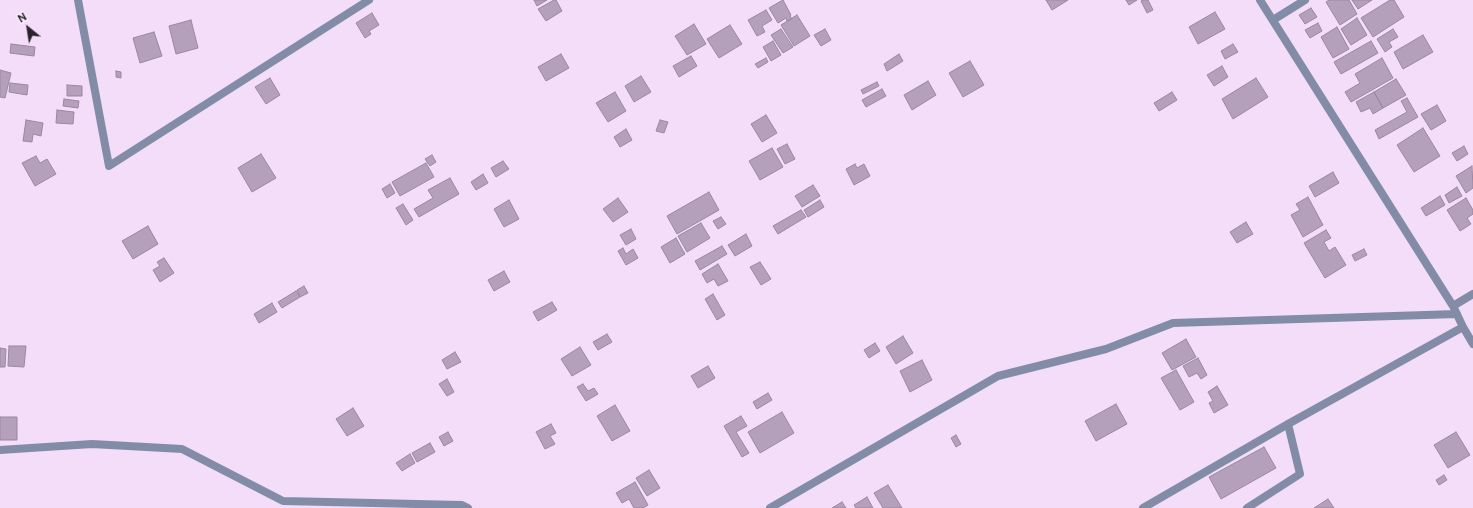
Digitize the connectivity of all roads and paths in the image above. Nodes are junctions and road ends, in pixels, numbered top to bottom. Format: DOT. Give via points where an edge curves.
graph roads {
  1 [pos="78,0"];
  2 [pos="369,0"];
  3 [pos="1260,0"];
  4 [pos="1305,0"];
  5 [pos="1273,20"];
  6 [pos="1473,294"];
  7 [pos="1453,306"];
  8 [pos="1457,314"];
  9 [pos="1463,327"];
  10 [pos="1473,344"];
  11 [pos="1288,424"];
  12 [pos="0,450"];
  13 [pos="282,505"];
  14 [pos="468,508"];
  15 [pos="770,508"];
  16 [pos="1143,508"];
  17 [pos="1247,508"];
  1 -- 2 [label="street" via="109,166"];
  3 -- 5 [label="street"];
  4 -- 5 [label="street"];
  5 -- 7 [label="street"];
  6 -- 7 [label="street"];
  7 -- 8 [label="street"];
  8 -- 9 [label="street"];
  8 -- 15 [label="street" via="1173,323 1106,349 998,376"];
  9 -- 10 [label="street"];
  9 -- 11 [label="street"];
  11 -- 16 [label="street"];
  11 -- 17 [label="street" via="1300,474"];
  12 -- 13 [label="street" via="92,444 182,450"];
  13 -- 14 [label="street" via="462,505"];
}
